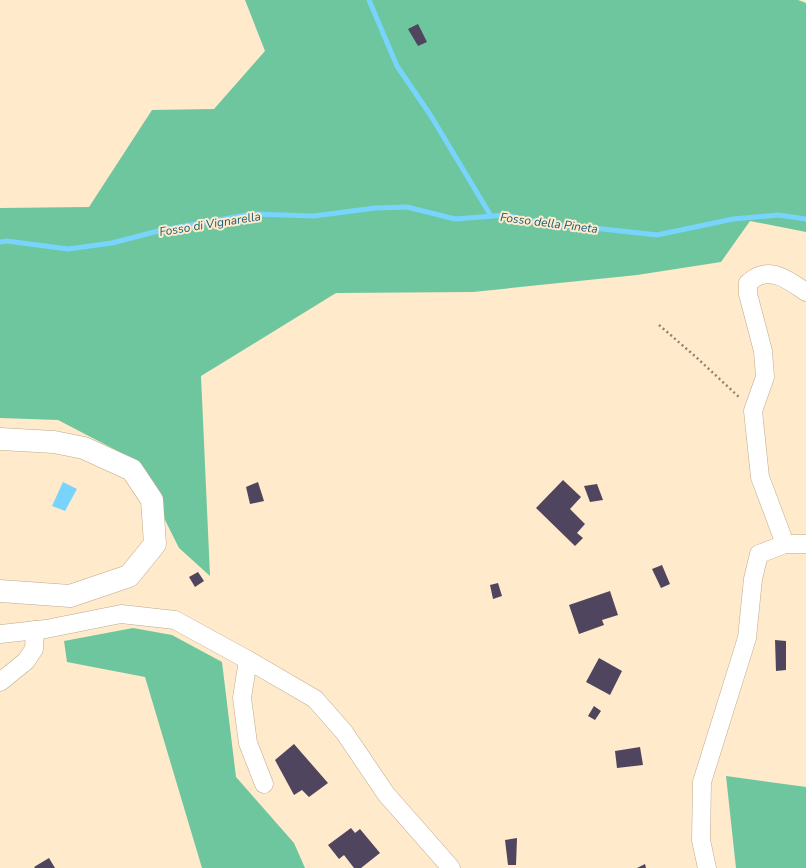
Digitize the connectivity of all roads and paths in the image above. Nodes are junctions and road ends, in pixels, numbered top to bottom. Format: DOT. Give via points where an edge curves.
graph roads {
  1 [pos="806,292"];
  2 [pos="660,325"];
  3 [pos="753,411"];
  4 [pos="0,439"];
  5 [pos="785,544"];
  6 [pos="806,544"];
  7 [pos="0,591"];
  8 [pos="35,630"];
  9 [pos="0,634"];
  10 [pos="248,660"];
  11 [pos="0,682"];
  12 [pos="264,784"];
  13 [pos="451,868"];
  14 [pos="707,868"];
  1 -- 3 [label="street" via="786,278 772,274 758,276 748,283 748,294 763,351 765,376"];
  2 -- 3 [label="path"];
  3 -- 5 [label="street" via="760,477"];
  4 -- 7 [label="main road" via="54,442 84,448 132,470 152,500 155,544 129,576 70,596"];
  5 -- 6 [label="street"];
  5 -- 14 [label="street" via="759,554 753,579 747,638 702,782 701,840"];
  8 -- 9 [label="street"];
  8 -- 10 [label="street" via="121,614 175,620"];
  8 -- 11 [label="street" via="34,649 26,661"];
  10 -- 12 [label="street" via="242,698 248,743"];
  10 -- 13 [label="street" via="315,699 344,732 386,794"];
}
